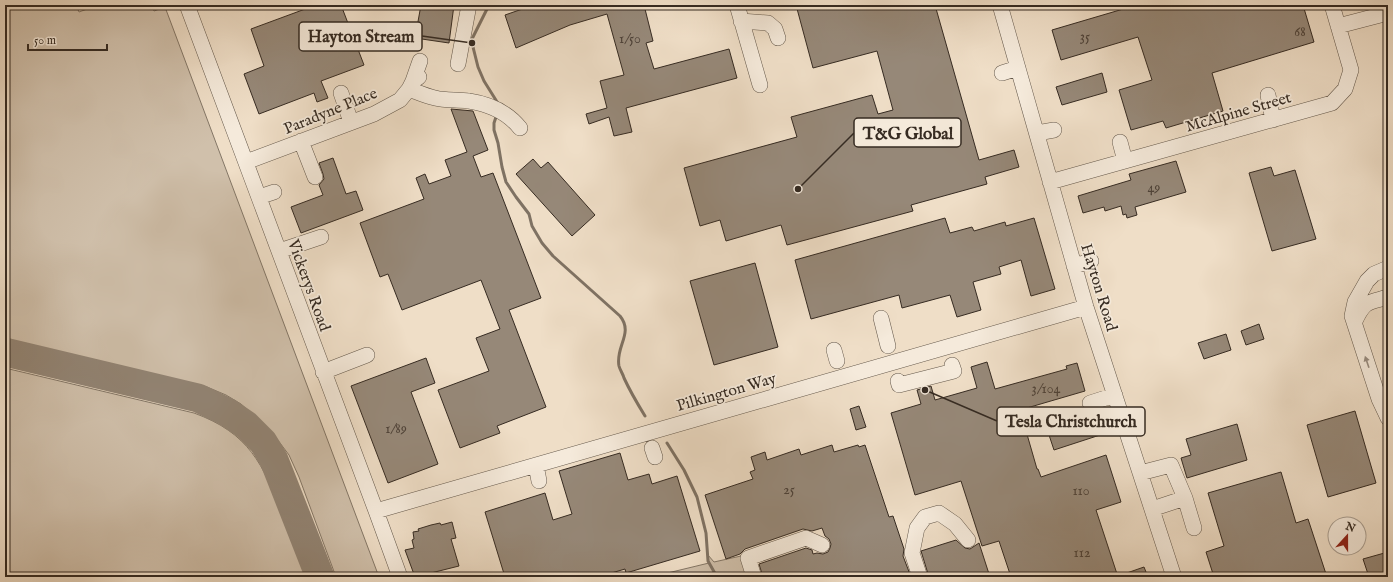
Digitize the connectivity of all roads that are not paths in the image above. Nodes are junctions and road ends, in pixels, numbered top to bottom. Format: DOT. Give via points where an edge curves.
graph roads {
  1 [pos="187,5"];
  2 [pos="469,5"];
  3 [pos="737,5"];
  4 [pos="1000,5"];
  5 [pos="1332,5"];
  6 [pos="1388,13"];
  7 [pos="741,21"];
  8 [pos="1338,26"];
  9 [pos="778,38"];
  10 [pos="420,61"];
  11 [pos="458,64"];
  12 [pos="1018,68"];
  13 [pos="1002,74"];
  14 [pos="413,82"];
  15 [pos="760,85"];
  16 [pos="341,93"];
  17 [pos="1268,95"];
  18 [pos="1273,120"];
  19 [pos="351,122"];
  20 [pos="520,128"];
  21 [pos="1054,130"];
  22 [pos="1037,133"];
  23 [pos="301,141"];
  24 [pos="1120,142"];
  25 [pos="1125,161"];
  26 [pos="246,162"];
  27 [pos="315,177"];
  28 [pos="1050,182"];
  29 [pos="274,192"];
  30 [pos="259,197"];
  31 [pos="321,237"];
  32 [pos="279,251"];
  33 [pos="1091,261"];
  34 [pos="1074,266"];
  35 [pos="1388,268"];
  36 [pos="1388,297"];
  37 [pos="1086,307"];
  38 [pos="881,318"];
  39 [pos="1354,324"];
  40 [pos="888,346"];
  41 [pos="367,355"];
  42 [pos="952,366"];
  43 [pos="323,372"];
  44 [pos="898,381"];
  45 [pos="1388,386"];
  46 [pos="1115,395"];
  47 [pos="1379,399"];
  48 [pos="1090,403"];
  49 [pos="1388,418"];
  50 [pos="536,465"];
  51 [pos="1140,473"];
  52 [pos="540,481"];
  53 [pos="1185,498"];
  54 [pos="1152,509"];
  55 [pos="376,511"];
  56 [pos="1194,528"];
  57 [pos="968,540"];
  58 [pos="822,544"];
  59 [pos="400,577"];
  60 [pos="754,577"];
  61 [pos="920,577"];
  62 [pos="1174,577"];
  1 -- 26 [label="street, Vickerys Road"];
  2 -- 11 [label="street"];
  3 -- 7 [label="street"];
  4 -- 12 [label="street, Hayton Road"];
  5 -- 8 [label="street, McAlpine Street"];
  6 -- 8 [label="street"];
  7 -- 9 [label="street" via="768,23 775,29"];
  7 -- 15 [label="street"];
  8 -- 18 [label="street, McAlpine Street" via="1351,70 1345,89 1332,103"];
  10 -- 14 [label="street"];
  12 -- 13 [label="street"];
  12 -- 22 [label="street, Hayton Road"];
  14 -- 19 [label="street, Paradyne Place" via="400,100 374,114"];
  14 -- 20 [label="street" via="436,98 470,101 498,110 514,120"];
  16 -- 19 [label="street"];
  17 -- 18 [label="street"];
  18 -- 25 [label="street, McAlpine Street"];
  19 -- 23 [label="street, Paradyne Place"];
  21 -- 22 [label="street"];
  22 -- 28 [label="street, Hayton Road"];
  23 -- 26 [label="street, Paradyne Place"];
  23 -- 27 [label="street"];
  24 -- 25 [label="street"];
  25 -- 28 [label="street, McAlpine Street"];
  26 -- 30 [label="street, Vickerys Road"];
  28 -- 34 [label="street, Hayton Road"];
  29 -- 30 [label="street"];
  30 -- 32 [label="street, Vickerys Road"];
  31 -- 32 [label="street"];
  32 -- 43 [label="street, Vickerys Road"];
  33 -- 34 [label="street"];
  34 -- 37 [label="street, Hayton Road"];
  35 -- 39 [label="street" via="1374,274 1367,281 1355,302 1352,316"];
  36 -- 39 [label="street" via="1366,303"];
  37 -- 46 [label="street, Hayton Road"];
  37 -- 50 [label="street, Pilkington Way"];
  38 -- 40 [label="street"];
  47 -- 39 [label="street, one-way"];
  41 -- 43 [label="street"];
  42 -- 44 [label="street" via="954,371 900,385"];
  43 -- 55 [label="street, Vickerys Road"];
  45 -- 47 [label="street"];
  46 -- 48 [label="street"];
  46 -- 51 [label="street, Hayton Road"];
  47 -- 49 [label="street"];
  50 -- 52 [label="street"];
  50 -- 55 [label="street, Pilkington Way"];
  51 -- 53 [label="street" via="1171,465"];
  51 -- 54 [label="street, Hayton Road"];
  53 -- 54 [label="street"];
  53 -- 56 [label="street"];
  54 -- 62 [label="street, Hayton Road"];
  55 -- 59 [label="street, Vickerys Road"];
  57 -- 61 [label="street" via="955,524 939,513 925,517 917,528 912,552"];
  58 -- 60 [label="street" via="806,538 748,558"];
}
